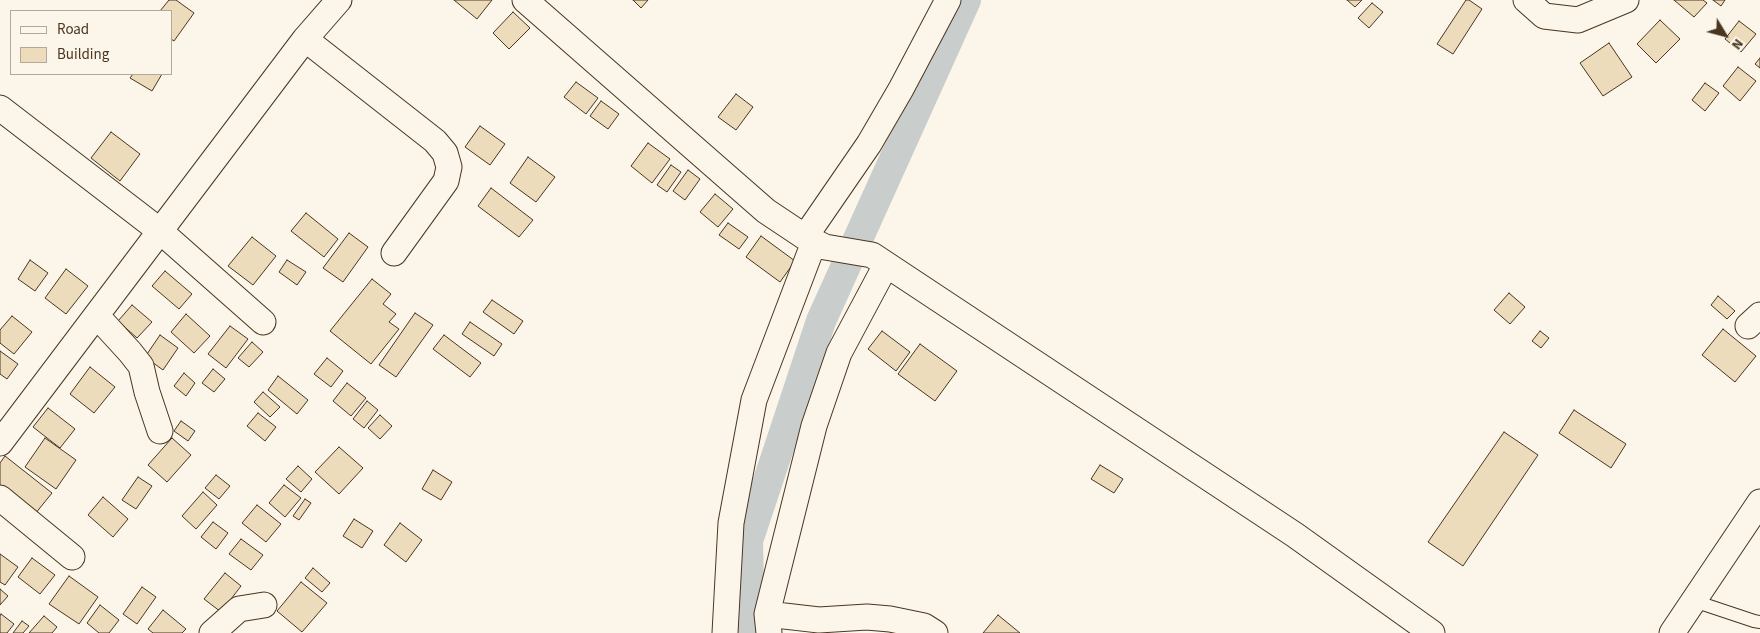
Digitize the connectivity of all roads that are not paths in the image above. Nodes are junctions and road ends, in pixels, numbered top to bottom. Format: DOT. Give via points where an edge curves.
graph roads {
  1 [pos="339,0"];
  2 [pos="525,0"];
  3 [pos="948,0"];
  4 [pos="1626,0"];
  5 [pos="1542,5"];
  6 [pos="305,39"];
  7 [pos="0,108"];
  8 [pos="160,231"];
  9 [pos="815,242"];
  10 [pos="394,253"];
  11 [pos="879,260"];
  12 [pos="96,316"];
  13 [pos="264,322"];
  14 [pos="160,431"];
  15 [pos="0,442"];
  16 [pos="0,498"];
  17 [pos="1760,502"];
  18 [pos="72,557"];
  19 [pos="1694,601"];
  20 [pos="264,605"];
  21 [pos="1760,622"];
  22 [pos="768,623"];
  23 [pos="212,633"];
  24 [pos="725,633"];
  25 [pos="935,633"];
  26 [pos="1432,633"];
  27 [pos="1672,633"];
  1 -- 6 [label="street"];
  2 -- 9 [label="street" via="766,211"];
  3 -- 9 [label="street"];
  4 -- 5 [label="street" via="1578,20"];
  6 -- 8 [label="street"];
  6 -- 10 [label="street" via="435,141 445,153 449,166 446,181"];
  7 -- 8 [label="street"];
  8 -- 12 [label="street"];
  8 -- 13 [label="street"];
  9 -- 11 [label="street"];
  9 -- 24 [label="street" via="754,400 731,523"];
  11 -- 22 [label="street" via="839,353 814,426"];
  11 -- 26 [label="street" via="1287,529"];
  12 -- 14 [label="street" via="141,366"];
  12 -- 15 [label="street"];
  16 -- 18 [label="street"];
  17 -- 19 [label="street"];
  19 -- 21 [label="lane"];
  19 -- 27 [label="street"];
  20 -- 23 [label="street" via="239,609"];
  22 -- 25 [label="street" via="866,617 924,626"];
}
